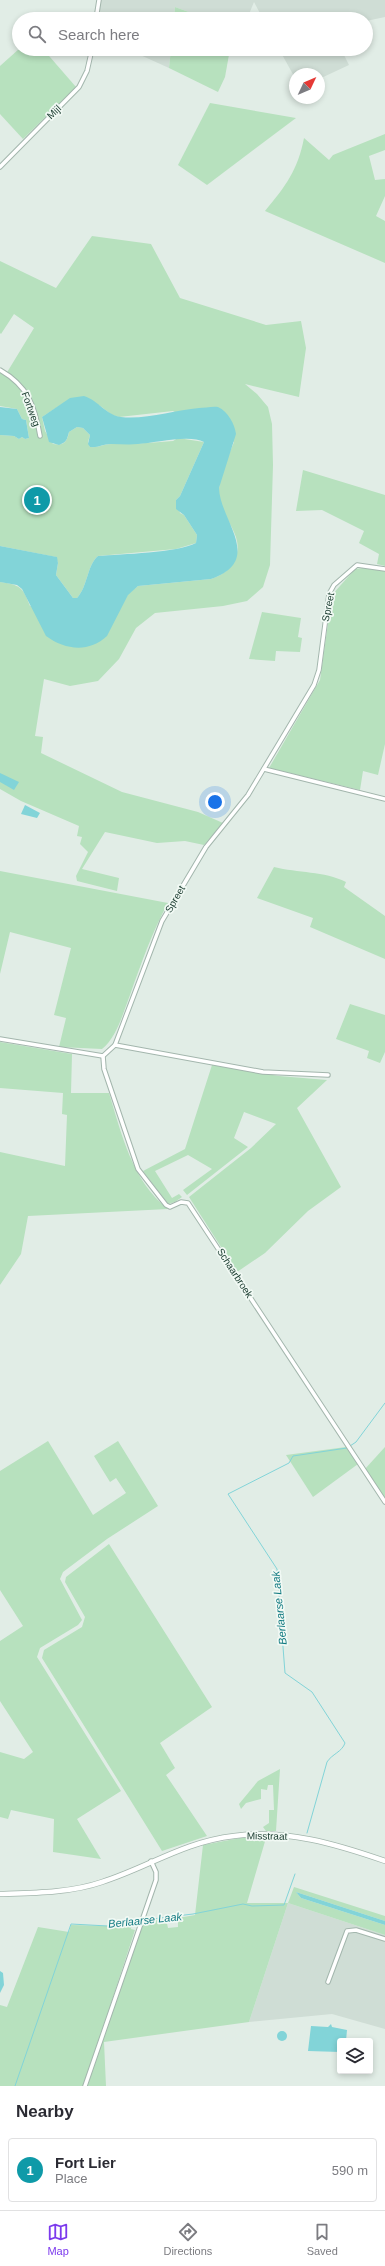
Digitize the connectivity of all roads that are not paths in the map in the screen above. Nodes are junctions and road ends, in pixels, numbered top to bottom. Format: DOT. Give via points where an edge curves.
graph roads {
  1 [pos="99,0"];
  2 [pos="97,12"];
  3 [pos="90,56"];
  4 [pos="0,167"];
  5 [pos="0,370"];
  6 [pos="40,436"];
  7 [pos="385,568"];
  8 [pos="264,769"];
  9 [pos="385,800"];
  10 [pos="0,1039"];
  11 [pos="115,1045"];
  12 [pos="103,1056"];
  13 [pos="328,1075"];
  14 [pos="385,1502"];
  15 [pos="150,1861"];
  16 [pos="385,1861"];
  17 [pos="0,1894"];
  18 [pos="385,1939"];
  19 [pos="328,1982"];
  20 [pos="85,2086"];
  1 -- 2 [label="street"];
  3 -- 4 [label="street, Mijl" via="79,87"];
  5 -- 6 [label="street, Fortweg" via="24,389 35,415"];
  7 -- 8 [label="street, Spreet" via="357,565 331,588 317,677"];
  8 -- 9 [label="street"];
  8 -- 11 [label="street, Spreet" via="244,802 206,847 162,921"];
  10 -- 12 [label="street"];
  11 -- 12 [label="street, Spreet"];
  11 -- 13 [label="street" via="263,1072"];
  12 -- 14 [label="street, Schaarbroek" via="104,1069 141,1174 166,1205 170,1207 181,1202 188,1203"];
  15 -- 16 [label="street, Misstraat" via="207,1841 255,1835 308,1838"];
  15 -- 17 [label="street, Misstraat" via="116,1877 87,1886"];
  15 -- 20 [label="street" via="156,1872 156,1880"];
  18 -- 19 [label="street" via="356,1930 347,1931"];
}
